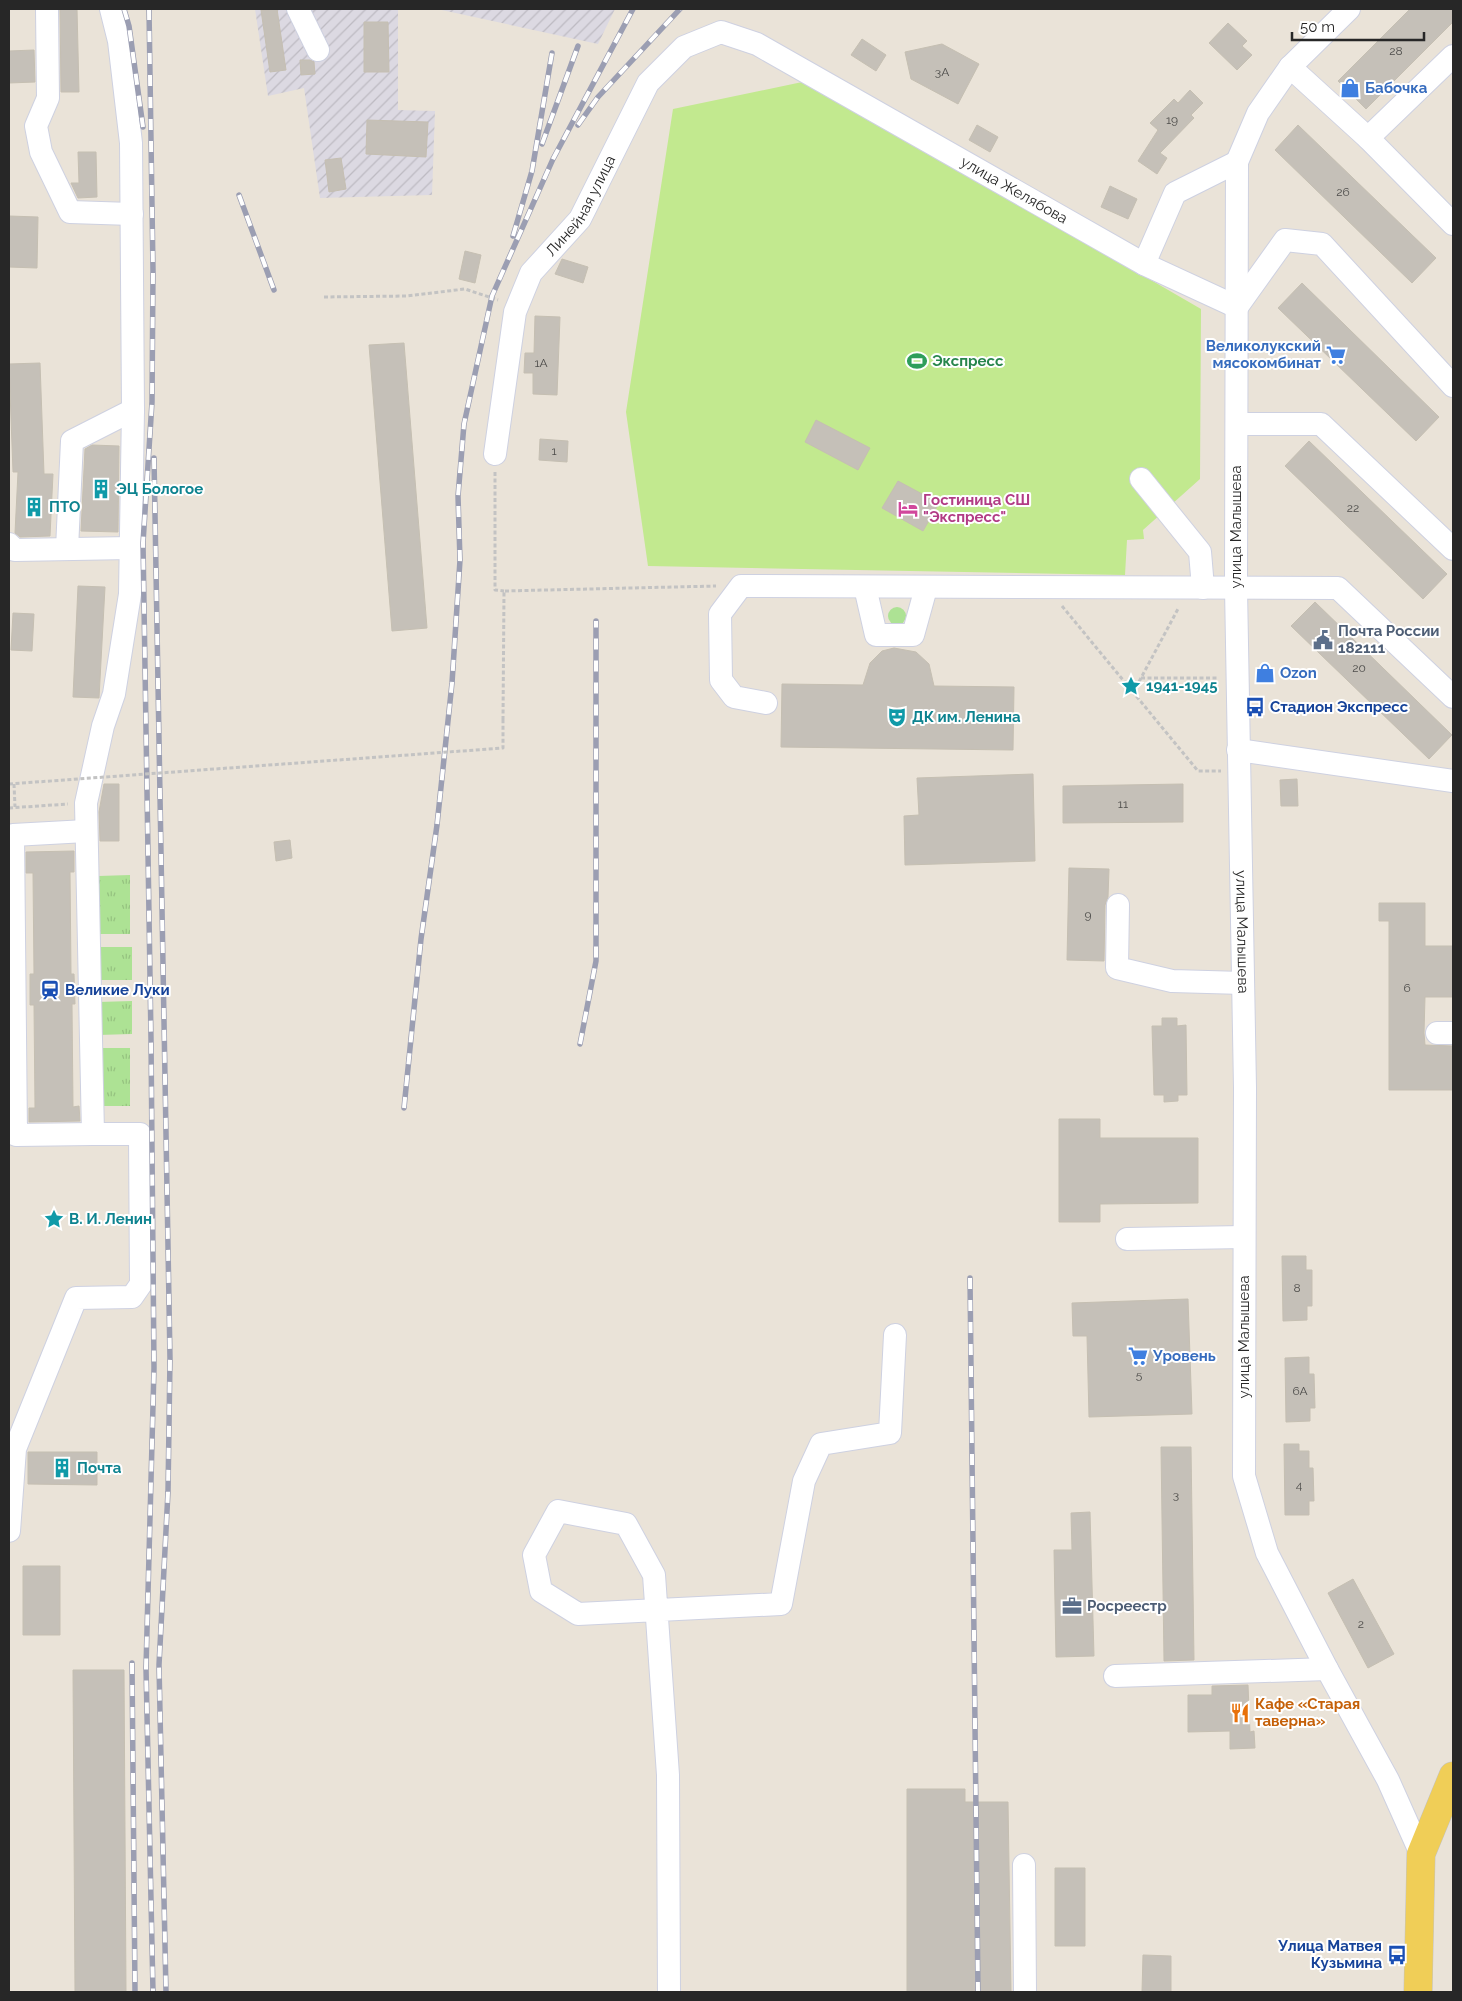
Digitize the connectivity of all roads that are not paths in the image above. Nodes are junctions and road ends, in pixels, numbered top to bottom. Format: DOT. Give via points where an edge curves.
graph roads {
  1 [pos="47,9"];
  2 [pos="111,9"];
  3 [pos="298,9"];
  4 [pos="1349,9"];
  5 [pos="757,44"];
  6 [pos="318,50"];
  7 [pos="1453,56"];
  8 [pos="1290,67"];
  9 [pos="1368,138"];
  10 [pos="1237,162"];
  11 [pos="132,214"];
  12 [pos="1453,224"];
  13 [pos="1144,264"];
  14 [pos="1237,307"];
  15 [pos="1453,386"];
  16 [pos="133,410"];
  17 [pos="1237,424"];
  18 [pos="495,454"];
  19 [pos="1140,479"];
  20 [pos="9,544"];
  21 [pos="131,548"];
  22 [pos="67,549"];
  23 [pos="1453,549"];
  24 [pos="865,587"];
  25 [pos="926,588"];
  26 [pos="1196,588"];
  27 [pos="1236,588"];
  28 [pos="1453,697"];
  29 [pos="766,703"];
  30 [pos="1239,761"];
  31 [pos="1453,781"];
  32 [pos="86,831"];
  33 [pos="1118,905"];
  34 [pos="1243,983"];
  35 [pos="93,1134"];
  36 [pos="1244,1237"];
  37 [pos="1126,1239"];
  38 [pos="895,1336"];
  39 [pos="12,1461"];
  40 [pos="9,1531"];
  41 [pos="657,1610"];
  42 [pos="1327,1669"];
  43 [pos="1115,1676"];
  44 [pos="1453,1776"];
  45 [pos="1421,1854"];
  46 [pos="1024,1865"];
  47 [pos="669,1992"];
  48 [pos="1025,1992"];
  49 [pos="1418,1992"];
  1 -- 11 [label="street" via="48,98 36,126 41,152 70,212"];
  2 -- 11 [label="street" via="120,41 131,143"];
  3 -- 6 [label="street"];
  4 -- 8 [label="street, улица Малышева"];
  5 -- 13 [label="street, улица Желябова"];
  5 -- 18 [label="street, Линейная улица" via="721,32 684,47 648,83 580,219 531,273 515,312"];
  7 -- 9 [label="street"];
  8 -- 9 [label="street"];
  8 -- 10 [label="street, улица Малышева" via="1258,113"];
  9 -- 12 [label="street"];
  10 -- 13 [label="street" via="1175,194"];
  10 -- 14 [label="street, улица Малышева"];
  11 -- 16 [label="street"];
  13 -- 14 [label="street, улица Желябова"];
  14 -- 15 [label="street" via="1285,240 1322,244"];
  14 -- 17 [label="street, улица Малышева"];
  16 -- 21 [label="street"];
  16 -- 22 [label="street" via="72,441"];
  17 -- 23 [label="street" via="1321,424"];
  17 -- 27 [label="street, улица Малышева"];
  19 -- 26 [label="street" via="1200,552"];
  20 -- 22 [label="street" via="15,550"];
  21 -- 22 [label="street"];
  21 -- 32 [label="street" via="130,594 114,694 103,726 86,804"];
  24 -- 25 [label="street"];
  24 -- 25 [label="street" via="876,634 913,635"];
  24 -- 29 [label="street" via="741,586 720,614 721,680 734,697"];
  25 -- 26 [label="street"];
  26 -- 27 [label="street"];
  27 -- 28 [label="street" via="1338,588"];
  27 -- 30 [label="street, улица Малышева"];
  30 -- 31 [label="street"];
  30 -- 34 [label="street, улица Малышева"];
  32 -- 35 [label="street"];
  32 -- 35 [label="street" via="13,835 16,1134"];
  33 -- 34 [label="street" via="1117,968 1172,981"];
  34 -- 36 [label="street, улица Малышева"];
  35 -- 39 [label="street" via="140,1134 141,1284 132,1297 76,1298"];
  36 -- 37 [label="street"];
  36 -- 42 [label="street, улица Малышева" via="1244,1476 1267,1553"];
  38 -- 41 [label="street" via="890,1433 821,1444 804,1481 781,1604"];
  39 -- 40 [label="street"];
  41 -- 41 [label="street" via="654,1575 626,1524 558,1511 534,1555 541,1592 578,1614"];
  41 -- 47 [label="street" via="668,1775"];
  42 -- 43 [label="street"];
  42 -- 45 [label="street, улица Малышева" via="1388,1780"];
  44 -- 45 [label="main road"];
  45 -- 49 [label="main road"];
  46 -- 48 [label="street"];
}
